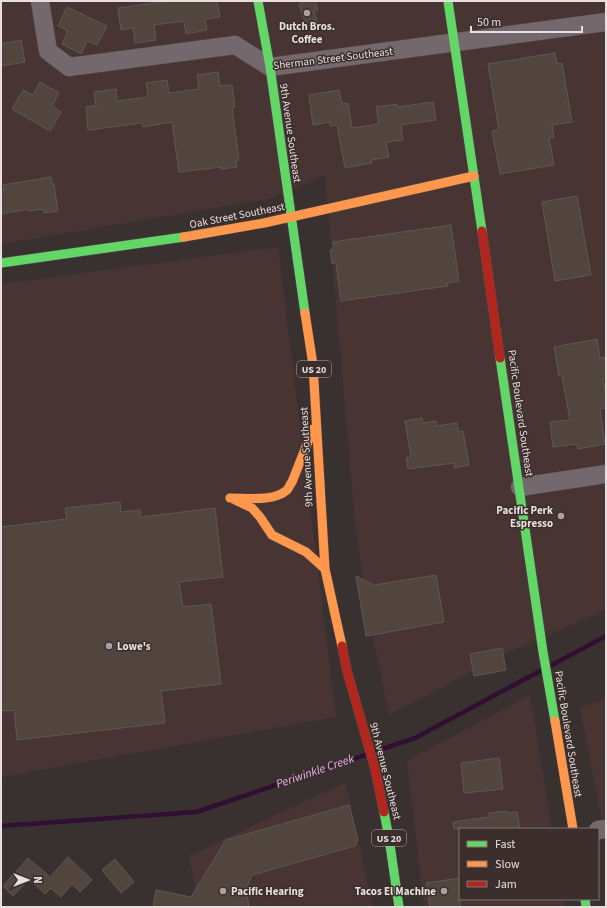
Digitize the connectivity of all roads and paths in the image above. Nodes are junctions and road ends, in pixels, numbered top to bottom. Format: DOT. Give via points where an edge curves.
graph roads {
  1 [pos="40,1"];
  2 [pos="258,1"];
  3 [pos="448,1"];
  4 [pos="606,22"];
  5 [pos="455,42"];
  6 [pos="270,68"];
  7 [pos="474,176"];
  8 [pos="291,217"];
  9 [pos="1,263"];
  10 [pos="316,423"];
  11 [pos="606,474"];
  12 [pos="520,487"];
  13 [pos="325,569"];
  14 [pos="573,828"];
  15 [pos="399,907"];
  1 -- 6 [label="street, Sherman Street Southeast" via="48,51 69,67 235,45"];
  2 -- 6 [label="main road, 9th Avenue Southeast / US 20"];
  3 -- 5 [label="main road, Pacific Boulevard Southeast"];
  4 -- 5 [label="street, Sherman Street Southeast"];
  5 -- 6 [label="street, Sherman Street Southeast"];
  5 -- 7 [label="main road, Pacific Boulevard Southeast"];
  6 -- 8 [label="main road, 9th Avenue Southeast / US 20"];
  7 -- 8 [label="main road, Oak Street Southeast"];
  7 -- 12 [label="main road, Pacific Boulevard Southeast"];
  8 -- 9 [label="main road, Oak Street Southeast" via="169,240"];
  8 -- 10 [label="main road, 9th Avenue Southeast / US 20" via="313,365"];
  10 -- 13 [label="main road, 9th Avenue Southeast / US 20"];
  10 -- 13 [label="main road" via="287,490 277,496 264,498 230,498 252,508 272,535 306,552"];
  11 -- 12 [label="street"];
  12 -- 14 [label="main road, Pacific Boulevard Southeast" via="543,652"];
  13 -- 15 [label="main road, 9th Avenue Southeast / US 20" via="347,672 375,769"];
}
